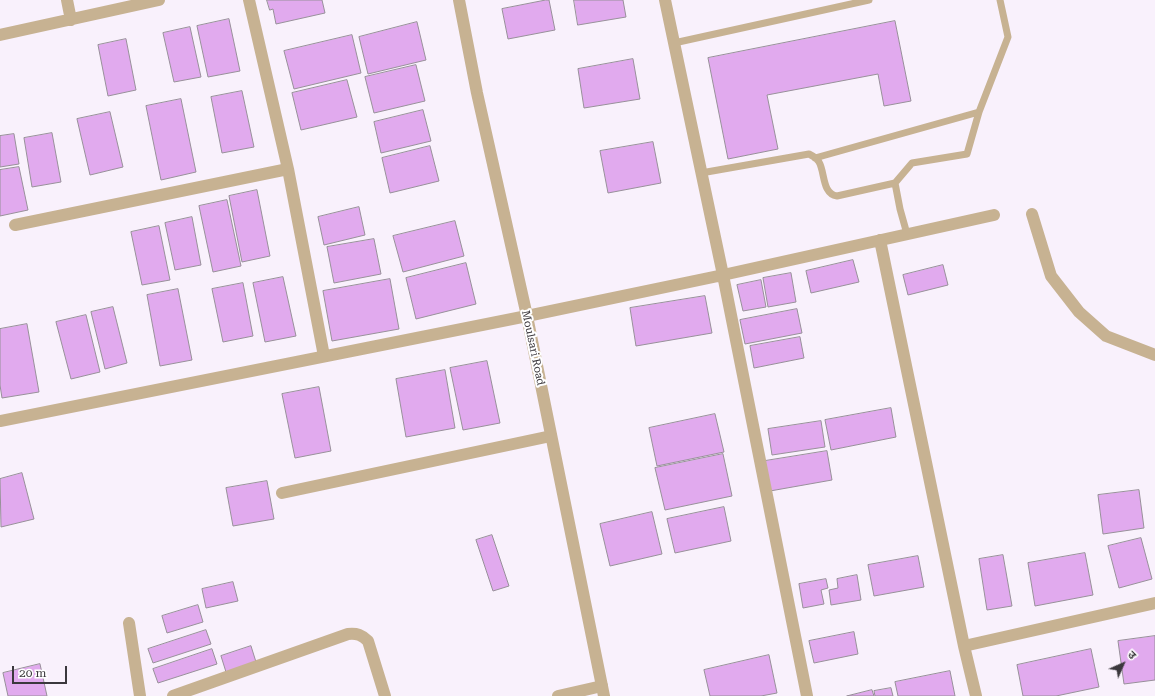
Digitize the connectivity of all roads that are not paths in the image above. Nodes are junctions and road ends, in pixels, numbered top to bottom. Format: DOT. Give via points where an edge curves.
graph roads {
  1 [pos="67,0"];
  2 [pos="158,0"];
  3 [pos="249,0"];
  4 [pos="459,0"];
  5 [pos="665,0"];
  6 [pos="869,0"];
  7 [pos="1000,0"];
  8 [pos="71,20"];
  9 [pos="0,35"];
  10 [pos="674,43"];
  11 [pos="979,112"];
  12 [pos="815,158"];
  13 [pos="288,169"];
  14 [pos="701,173"];
  15 [pos="895,183"];
  16 [pos="1032,214"];
  17 [pos="994,216"];
  18 [pos="15,225"];
  19 [pos="907,234"];
  20 [pos="880,240"];
  21 [pos="723,275"];
  22 [pos="527,316"];
  23 [pos="1155,355"];
  24 [pos="324,356"];
  25 [pos="0,421"];
  26 [pos="551,436"];
  27 [pos="282,493"];
  28 [pos="1155,603"];
  29 [pos="129,623"];
  30 [pos="964,646"];
  31 [pos="603,691"];
  32 [pos="140,696"];
  33 [pos="173,696"];
  34 [pos="385,696"];
  35 [pos="558,696"];
  36 [pos="807,696"];
  37 [pos="976,696"];
  1 -- 8 [label="street"];
  2 -- 8 [label="street"];
  3 -- 13 [label="street"];
  4 -- 22 [label="street, Moulsari Road"];
  5 -- 10 [label="street"];
  6 -- 10 [label="lane"];
  7 -- 11 [label="lane" via="1008,37"];
  8 -- 9 [label="street"];
  10 -- 14 [label="street"];
  11 -- 12 [label="lane"];
  11 -- 15 [label="lane" via="967,154 912,163"];
  12 -- 14 [label="lane" via="804,154"];
  12 -- 15 [label="lane" via="819,162 827,188 834,196"];
  13 -- 18 [label="street"];
  13 -- 24 [label="street"];
  14 -- 21 [label="street"];
  15 -- 19 [label="lane"];
  16 -- 23 [label="street" via="1051,276 1079,312 1106,336"];
  17 -- 19 [label="street"];
  19 -- 20 [label="street"];
  20 -- 21 [label="street"];
  20 -- 30 [label="street"];
  21 -- 22 [label="street"];
  21 -- 36 [label="street"];
  22 -- 24 [label="street"];
  22 -- 26 [label="street, Moulsari Road"];
  24 -- 25 [label="street"];
  26 -- 27 [label="street"];
  26 -- 31 [label="street, Moulsari Road"];
  28 -- 30 [label="street"];
  29 -- 32 [label="street"];
  30 -- 37 [label="street"];
  31 -- 35 [label="street"];
  33 -- 34 [label="street" via="356,633 368,641"];
}
